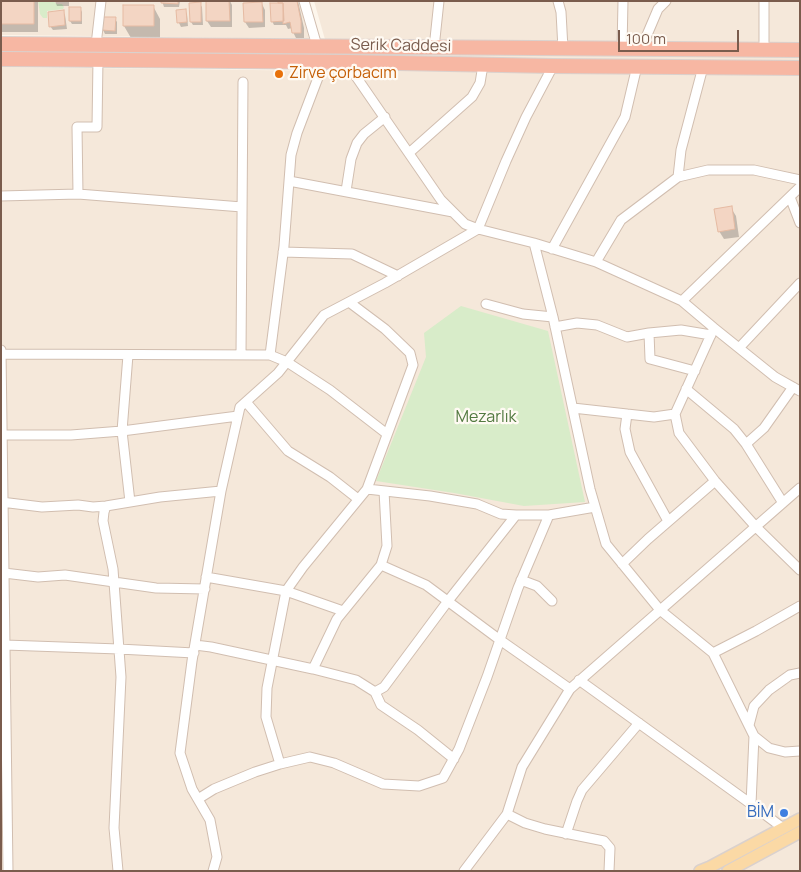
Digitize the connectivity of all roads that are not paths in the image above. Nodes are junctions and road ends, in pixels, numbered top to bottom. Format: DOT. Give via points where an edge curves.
graph roads {
  1 [pos="101,1"];
  2 [pos="304,1"];
  3 [pos="439,1"];
  4 [pos="558,1"];
  5 [pos="623,1"];
  6 [pos="666,1"];
  7 [pos="764,1"];
  8 [pos="1,44"];
  9 [pos="318,46"];
  10 [pos="434,48"];
  11 [pos="563,49"];
  12 [pos="622,49"];
  13 [pos="641,49"];
  14 [pos="764,50"];
  15 [pos="800,50"];
  16 [pos="97,52"];
  17 [pos="1,58"];
  18 [pos="324,62"];
  19 [pos="346,62"];
  20 [pos="483,65"];
  21 [pos="552,66"];
  22 [pos="637,66"];
  23 [pos="703,67"];
  24 [pos="800,68"];
  25 [pos="243,82"];
  26 [pos="385,117"];
  27 [pos="409,153"];
  28 [pos="678,177"];
  29 [pos="800,180"];
  30 [pos="289,181"];
  31 [pos="800,187"];
  32 [pos="346,191"];
  33 [pos="78,194"];
  34 [pos="1,196"];
  35 [pos="790,196"];
  36 [pos="242,207"];
  37 [pos="453,212"];
  38 [pos="800,223"];
  39 [pos="478,229"];
  40 [pos="534,243"];
  41 [pos="552,249"];
  42 [pos="283,252"];
  43 [pos="596,262"];
  44 [pos="398,276"];
  45 [pos="800,283"];
  46 [pos="682,301"];
  47 [pos="349,302"];
  48 [pos="486,304"];
  49 [pos="553,317"];
  50 [pos="556,327"];
  51 [pos="712,332"];
  52 [pos="649,333"];
  53 [pos="739,348"];
  54 [pos="1,350"];
  55 [pos="1,354"];
  56 [pos="128,355"];
  57 [pos="241,355"];
  58 [pos="270,356"];
  59 [pos="287,362"];
  60 [pos="695,370"];
  61 [pos="686,389"];
  62 [pos="796,389"];
  63 [pos="246,402"];
  64 [pos="573,408"];
  65 [pos="627,414"];
  66 [pos="675,414"];
  67 [pos="238,416"];
  68 [pos="122,431"];
  69 [pos="387,434"];
  70 [pos="2,435"];
  71 [pos="746,444"];
  72 [pos="715,481"];
  73 [pos="800,488"];
  74 [pos="367,489"];
  75 [pos="221,491"];
  76 [pos="384,491"];
  77 [pos="358,499"];
  78 [pos="2,502"];
  79 [pos="130,502"];
  80 [pos="783,503"];
  81 [pos="106,506"];
  82 [pos="595,507"];
  83 [pos="549,514"];
  84 [pos="516,515"];
  85 [pos="668,522"];
  86 [pos="756,527"];
  87 [pos="622,564"];
  88 [pos="381,565"];
  89 [pos="800,570"];
  90 [pos="4,573"];
  91 [pos="206,577"];
  92 [pos="521,580"];
  93 [pos="114,582"];
  94 [pos="204,589"];
  95 [pos="286,591"];
  96 [pos="448,601"];
  97 [pos="552,602"];
  98 [pos="800,606"];
  99 [pos="660,610"];
  100 [pos="343,611"];
  101 [pos="500,640"];
  102 [pos="5,645"];
  103 [pos="119,649"];
  104 [pos="194,649"];
  105 [pos="713,653"];
  106 [pos="3,660"];
  107 [pos="272,660"];
  108 [pos="312,669"];
  109 [pos="800,674"];
  110 [pos="579,680"];
  111 [pos="570,689"];
  112 [pos="376,692"];
  113 [pos="4,715"];
  114 [pos="639,723"];
  115 [pos="749,725"];
  116 [pos="754,736"];
  117 [pos="800,751"];
  118 [pos="454,759"];
  119 [pos="280,764"];
  120 [pos="4,782"];
  121 [pos="198,799"];
  122 [pos="752,804"];
  123 [pos="507,814"];
  124 [pos="800,819"];
  125 [pos="783,828"];
  126 [pos="800,832"];
  127 [pos="566,834"];
  128 [pos="4,861"];
  129 [pos="8,871"];
  130 [pos="118,871"];
  131 [pos="212,871"];
  132 [pos="464,871"];
  133 [pos="609,871"];
  134 [pos="700,871"];
  135 [pos="728,871"];
  1 -- 16 [label="street"];
  2 -- 9 [label="street"];
  3 -- 10 [label="street"];
  4 -- 11 [label="street"];
  5 -- 12 [label="street"];
  6 -- 13 [label="street" via="658,9"];
  7 -- 14 [label="street"];
  8 -- 16 [label="highway, Serik Caddesi"];
  9 -- 10 [label="highway, Serik Caddesi"];
  9 -- 16 [label="highway, Serik Caddesi"];
  10 -- 11 [label="highway, Serik Caddesi"];
  11 -- 12 [label="highway, Serik Caddesi"];
  12 -- 13 [label="highway, Serik Caddesi"];
  13 -- 14 [label="highway, Serik Caddesi"];
  14 -- 15 [label="highway, Serik Caddesi"];
  16 -- 17 [label="highway, Serik Caddesi"];
  16 -- 18 [label="highway, Serik Caddesi"];
  16 -- 33 [label="street" via="97,127 77,127"];
  18 -- 19 [label="highway, Serik Caddesi"];
  18 -- 30 [label="street" via="297,133"];
  19 -- 20 [label="highway, Serik Caddesi"];
  19 -- 26 [label="street"];
  20 -- 21 [label="highway, Serik Caddesi"];
  20 -- 27 [label="street" via="482,78 472,97"];
  21 -- 22 [label="highway, Serik Caddesi"];
  21 -- 39 [label="street" via="506,161"];
  22 -- 23 [label="highway, Serik Caddesi"];
  22 -- 41 [label="street" via="625,118"];
  23 -- 24 [label="highway, Serik Caddesi"];
  23 -- 28 [label="street" via="681,150"];
  25 -- 36 [label="street"];
  26 -- 27 [label="street"];
  26 -- 32 [label="street" via="357,143"];
  27 -- 37 [label="street"];
  28 -- 29 [label="street" via="708,170 754,170"];
  28 -- 43 [label="street" via="622,220"];
  30 -- 32 [label="street"];
  30 -- 42 [label="street"];
  31 -- 35 [label="street"];
  32 -- 37 [label="street"];
  33 -- 34 [label="street"];
  33 -- 36 [label="street"];
  35 -- 38 [label="street"];
  35 -- 46 [label="street"];
  36 -- 57 [label="street"];
  37 -- 39 [label="street" via="465,224"];
  39 -- 40 [label="street"];
  39 -- 44 [label="street"];
  40 -- 41 [label="street"];
  40 -- 49 [label="street"];
  41 -- 43 [label="street"];
  42 -- 44 [label="street" via="352,254"];
  42 -- 58 [label="street"];
  43 -- 46 [label="street"];
  44 -- 47 [label="street"];
  45 -- 53 [label="street"];
  46 -- 51 [label="street"];
  47 -- 59 [label="street" via="324,315"];
  47 -- 69 [label="street" via="410,353 413,365"];
  48 -- 49 [label="street" via="523,314"];
  49 -- 50 [label="street"];
  50 -- 52 [label="street" via="577,322 597,325 627,337"];
  50 -- 64 [label="street"];
  51 -- 52 [label="street"];
  51 -- 53 [label="street"];
  51 -- 60 [label="street"];
  52 -- 60 [label="street" via="650,359"];
  53 -- 62 [label="street" via="775,377"];
  54 -- 55 [label="street"];
  55 -- 56 [label="street"];
  55 -- 70 [label="street"];
  56 -- 57 [label="street"];
  56 -- 68 [label="street"];
  57 -- 58 [label="street"];
  58 -- 59 [label="street"];
  59 -- 63 [label="street"];
  59 -- 69 [label="street"];
  60 -- 61 [label="street"];
  61 -- 66 [label="street"];
  61 -- 71 [label="street" via="734,429"];
  62 -- 71 [label="street" via="764,428"];
  63 -- 67 [label="street"];
  63 -- 77 [label="street" via="288,451"];
  64 -- 65 [label="street"];
  64 -- 82 [label="street"];
  65 -- 66 [label="street"];
  65 -- 85 [label="street" via="625,429 630,452"];
  66 -- 72 [label="street" via="679,433"];
  67 -- 68 [label="street"];
  67 -- 75 [label="street"];
  68 -- 70 [label="street"];
  68 -- 79 [label="street"];
  69 -- 74 [label="street"];
  70 -- 78 [label="street"];
  71 -- 80 [label="street"];
  72 -- 85 [label="street"];
  72 -- 86 [label="street"];
  73 -- 80 [label="street"];
  74 -- 76 [label="street"];
  74 -- 77 [label="street"];
  75 -- 79 [label="street"];
  75 -- 91 [label="street"];
  76 -- 84 [label="street" via="477,504 501,514"];
  76 -- 88 [label="street" via="387,546"];
  77 -- 95 [label="street"];
  78 -- 81 [label="street" via="42,507"];
  78 -- 90 [label="street"];
  79 -- 81 [label="street"];
  80 -- 86 [label="street"];
  81 -- 93 [label="street" via="103,521"];
  82 -- 83 [label="street"];
  82 -- 87 [label="street" via="606,544"];
  83 -- 84 [label="street"];
  83 -- 92 [label="street"];
  84 -- 96 [label="street"];
  85 -- 87 [label="street"];
  86 -- 89 [label="street"];
  86 -- 99 [label="street"];
  87 -- 99 [label="street"];
  88 -- 96 [label="street" via="426,585"];
  88 -- 100 [label="street"];
  90 -- 93 [label="street" via="38,577 65,575"];
  90 -- 102 [label="street"];
  91 -- 94 [label="street"];
  91 -- 95 [label="street"];
  92 -- 97 [label="street" via="537,586"];
  92 -- 101 [label="street"];
  93 -- 94 [label="street" via="156,588"];
  93 -- 103 [label="street"];
  94 -- 104 [label="street"];
  95 -- 100 [label="street"];
  95 -- 107 [label="street"];
  96 -- 101 [label="street"];
  96 -- 112 [label="street" via="384,687"];
  98 -- 105 [label="street"];
  99 -- 105 [label="street"];
  99 -- 110 [label="street"];
  100 -- 108 [label="street"];
  101 -- 111 [label="street"];
  101 -- 118 [label="street"];
  102 -- 103 [label="street"];
  102 -- 106 [label="street"];
  103 -- 104 [label="street"];
  103 -- 130 [label="street" via="121,677 114,828"];
  104 -- 107 [label="street" via="211,647"];
  104 -- 121 [label="street" via="180,753"];
  105 -- 115 [label="street"];
  106 -- 113 [label="street"];
  107 -- 108 [label="street"];
  107 -- 119 [label="street" via="266,718"];
  108 -- 112 [label="street" via="356,680"];
  109 -- 115 [label="street" via="790,675 769,690 754,706"];
  110 -- 111 [label="street"];
  110 -- 114 [label="street"];
  111 -- 123 [label="street" via="522,766"];
  112 -- 118 [label="street" via="381,705"];
  113 -- 120 [label="street"];
  114 -- 122 [label="street"];
  114 -- 127 [label="street" via="582,790"];
  115 -- 116 [label="street"];
  116 -- 117 [label="street" via="769,748"];
  116 -- 122 [label="street"];
  118 -- 119 [label="street" via="443,778 419,786 383,784 334,763 310,757"];
  119 -- 121 [label="street" via="214,788"];
  120 -- 128 [label="street"];
  121 -- 131 [label="street" via="210,820 217,857"];
  122 -- 125 [label="street"];
  123 -- 127 [label="street"];
  123 -- 132 [label="street"];
  124 -- 125 [label="main road"];
  125 -- 134 [label="main road"];
  126 -- 135 [label="main road"];
  127 -- 133 [label="street" via="608,844"];
  128 -- 129 [label="street"];
}
